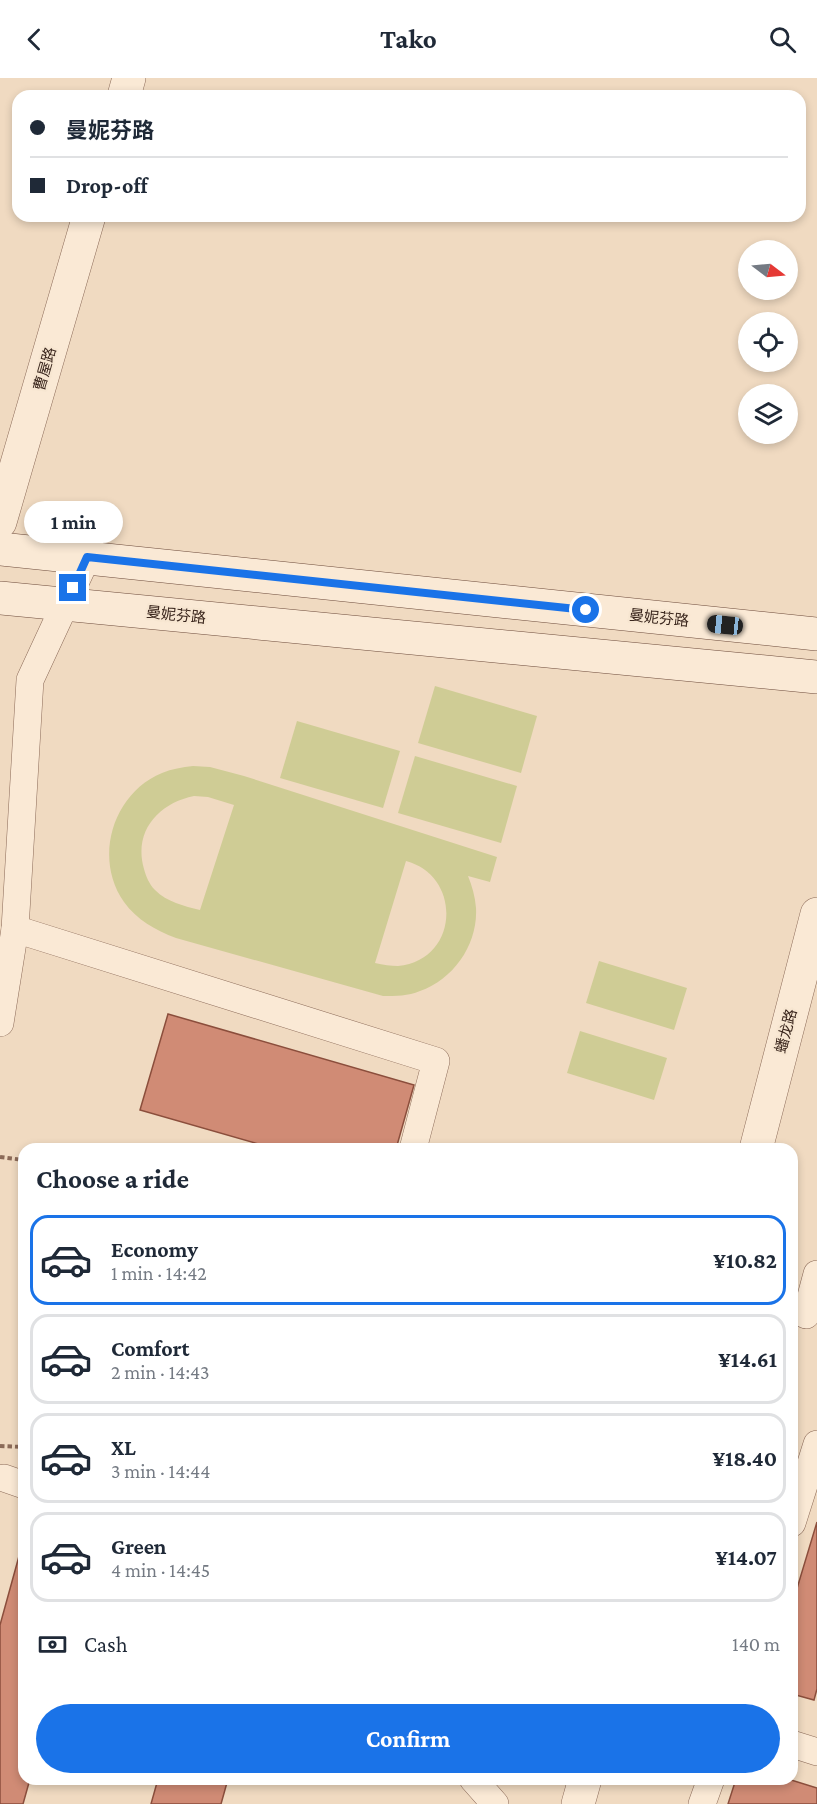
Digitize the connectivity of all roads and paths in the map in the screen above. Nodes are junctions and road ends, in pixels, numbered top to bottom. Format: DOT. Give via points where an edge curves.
graph roads {
  1 [pos="87,222"];
  2 [pos="0,522"];
  3 [pos="0,549"];
  4 [pos="87,557"];
  5 [pos="0,598"];
  6 [pos="65,604"];
  7 [pos="817,634"];
  8 [pos="817,677"];
  9 [pos="817,914"];
  10 [pos="15,928"];
  11 [pos="0,1023"];
  12 [pos="415,1143"];
  13 [pos="758,1143"];
  14 [pos="0,1157"];
  15 [pos="18,1159"];
  16 [pos="817,1274"];
  17 [pos="805,1315"];
  18 [pos="817,1444"];
  19 [pos="0,1446"];
  20 [pos="18,1447"];
  21 [pos="798,1504"];
  22 [pos="798,1746"];
  23 [pos="817,1752"];
  24 [pos="478,1785"];
  25 [pos="583,1785"];
  26 [pos="709,1785"];
  27 [pos="495,1804"];
  28 [pos="578,1804"];
  29 [pos="702,1804"];
  1 -- 2 [label="main road, 曹屋路"];
  3 -- 4 [label="main road, 曼妮芬路"];
  4 -- 6 [label="street"];
  4 -- 7 [label="main road, 曼妮芬路"];
  5 -- 6 [label="main road, 曼妮芬路"];
  6 -- 8 [label="main road, 曼妮芬路"];
  6 -- 10 [label="street" via="30,680"];
  9 -- 13 [label="main road, 蟠龙路"];
  10 -- 11 [label="street"];
  10 -- 12 [label="street" via="436,1061"];
  14 -- 15 [label="path"];
  16 -- 17 [label="street"];
  18 -- 21 [label="street"];
  19 -- 20 [label="path"];
  22 -- 23 [label="street"];
  24 -- 27 [label="street"];
  25 -- 28 [label="main road"];
  26 -- 29 [label="street"];
}
